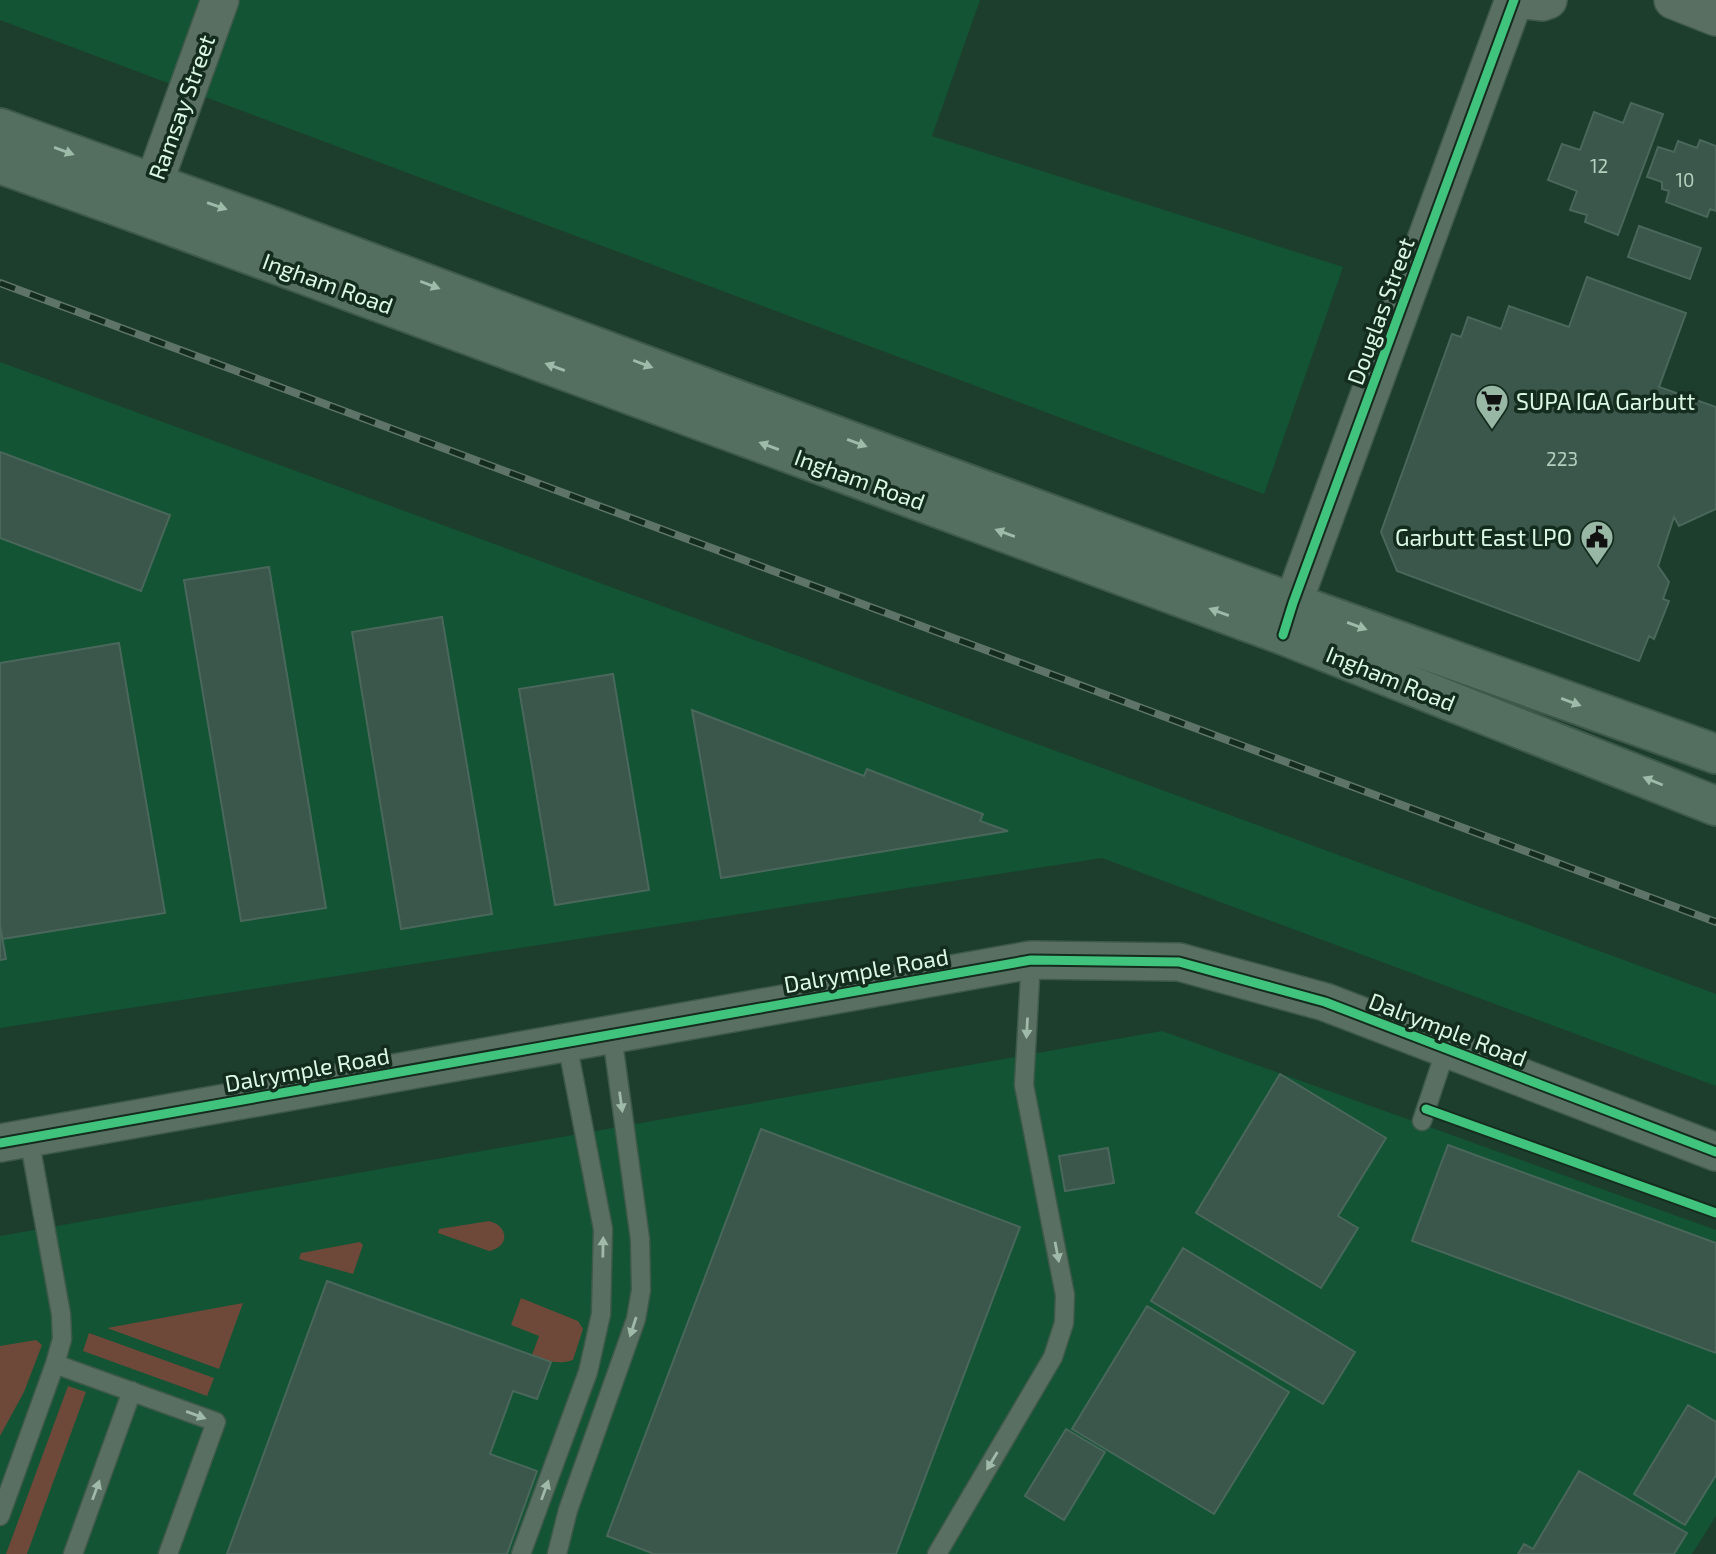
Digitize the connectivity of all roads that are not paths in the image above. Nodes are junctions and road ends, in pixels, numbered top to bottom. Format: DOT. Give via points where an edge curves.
graph roads {
  1 [pos="220,0"];
  2 [pos="1514,0"];
  3 [pos="1526,0"];
  4 [pos="1548,0"];
  5 [pos="1673,0"];
  6 [pos="1716,17"];
  7 [pos="0,128"];
  8 [pos="0,164"];
  9 [pos="147,199"];
  10 [pos="1288,619"];
  11 [pos="1716,754"];
  12 [pos="1716,806"];
  13 [pos="1031,960"];
  14 [pos="612,1035"];
  15 [pos="567,1042"];
  16 [pos="1446,1049"];
  17 [pos="1422,1121"];
  18 [pos="15,1141"];
  19 [pos="1716,1152"];
  20 [pos="55,1364"];
  21 [pos="132,1391"];
  22 [pos="0,1516"];
  23 [pos="73,1554"];
  24 [pos="168,1554"];
  25 [pos="522,1554"];
  26 [pos="557,1554"];
  27 [pos="937,1554"];
  1 -- 9 [label="street, Ramsay Street"];
  2 -- 10 [label="street, Douglas Street"];
  3 -- 4 [label="street"];
  5 -- 6 [label="street"];
  7 -- 9 [label="main road, Ingham Road, one-way"];
  8 -- 9 [label="main road, Ingham Road"];
  9 -- 10 [label="main road, Ingham Road" via="261,222 741,401"];
  10 -- 11 [label="main road, Ingham Road, one-way"];
  12 -- 10 [label="main road, Ingham Road, one-way"];
  13 -- 14 [label="street, Dalrymple Road"];
  13 -- 16 [label="street, Dalrymple Road" via="1179,962 1325,1002"];
  13 -- 27 [label="lane, one-way" via="1024,1085 1065,1295 1064,1323 1053,1357"];
  14 -- 15 [label="street, Dalrymple Road"];
  14 -- 26 [label="lane, one-way" via="640,1239 641,1290 636,1319 568,1510"];
  15 -- 18 [label="street, Dalrymple Road"];
  25 -- 15 [label="lane, one-way" via="588,1372 601,1314 603,1228"];
  16 -- 17 [label="lane"];
  16 -- 19 [label="street, Dalrymple Road"];
  18 -- 20 [label="lane" via="61,1314 62,1339"];
  20 -- 21 [label="lane"];
  20 -- 22 [label="lane"];
  23 -- 21 [label="lane, one-way"];
  21 -- 24 [label="lane, one-way" via="216,1422"];
}
